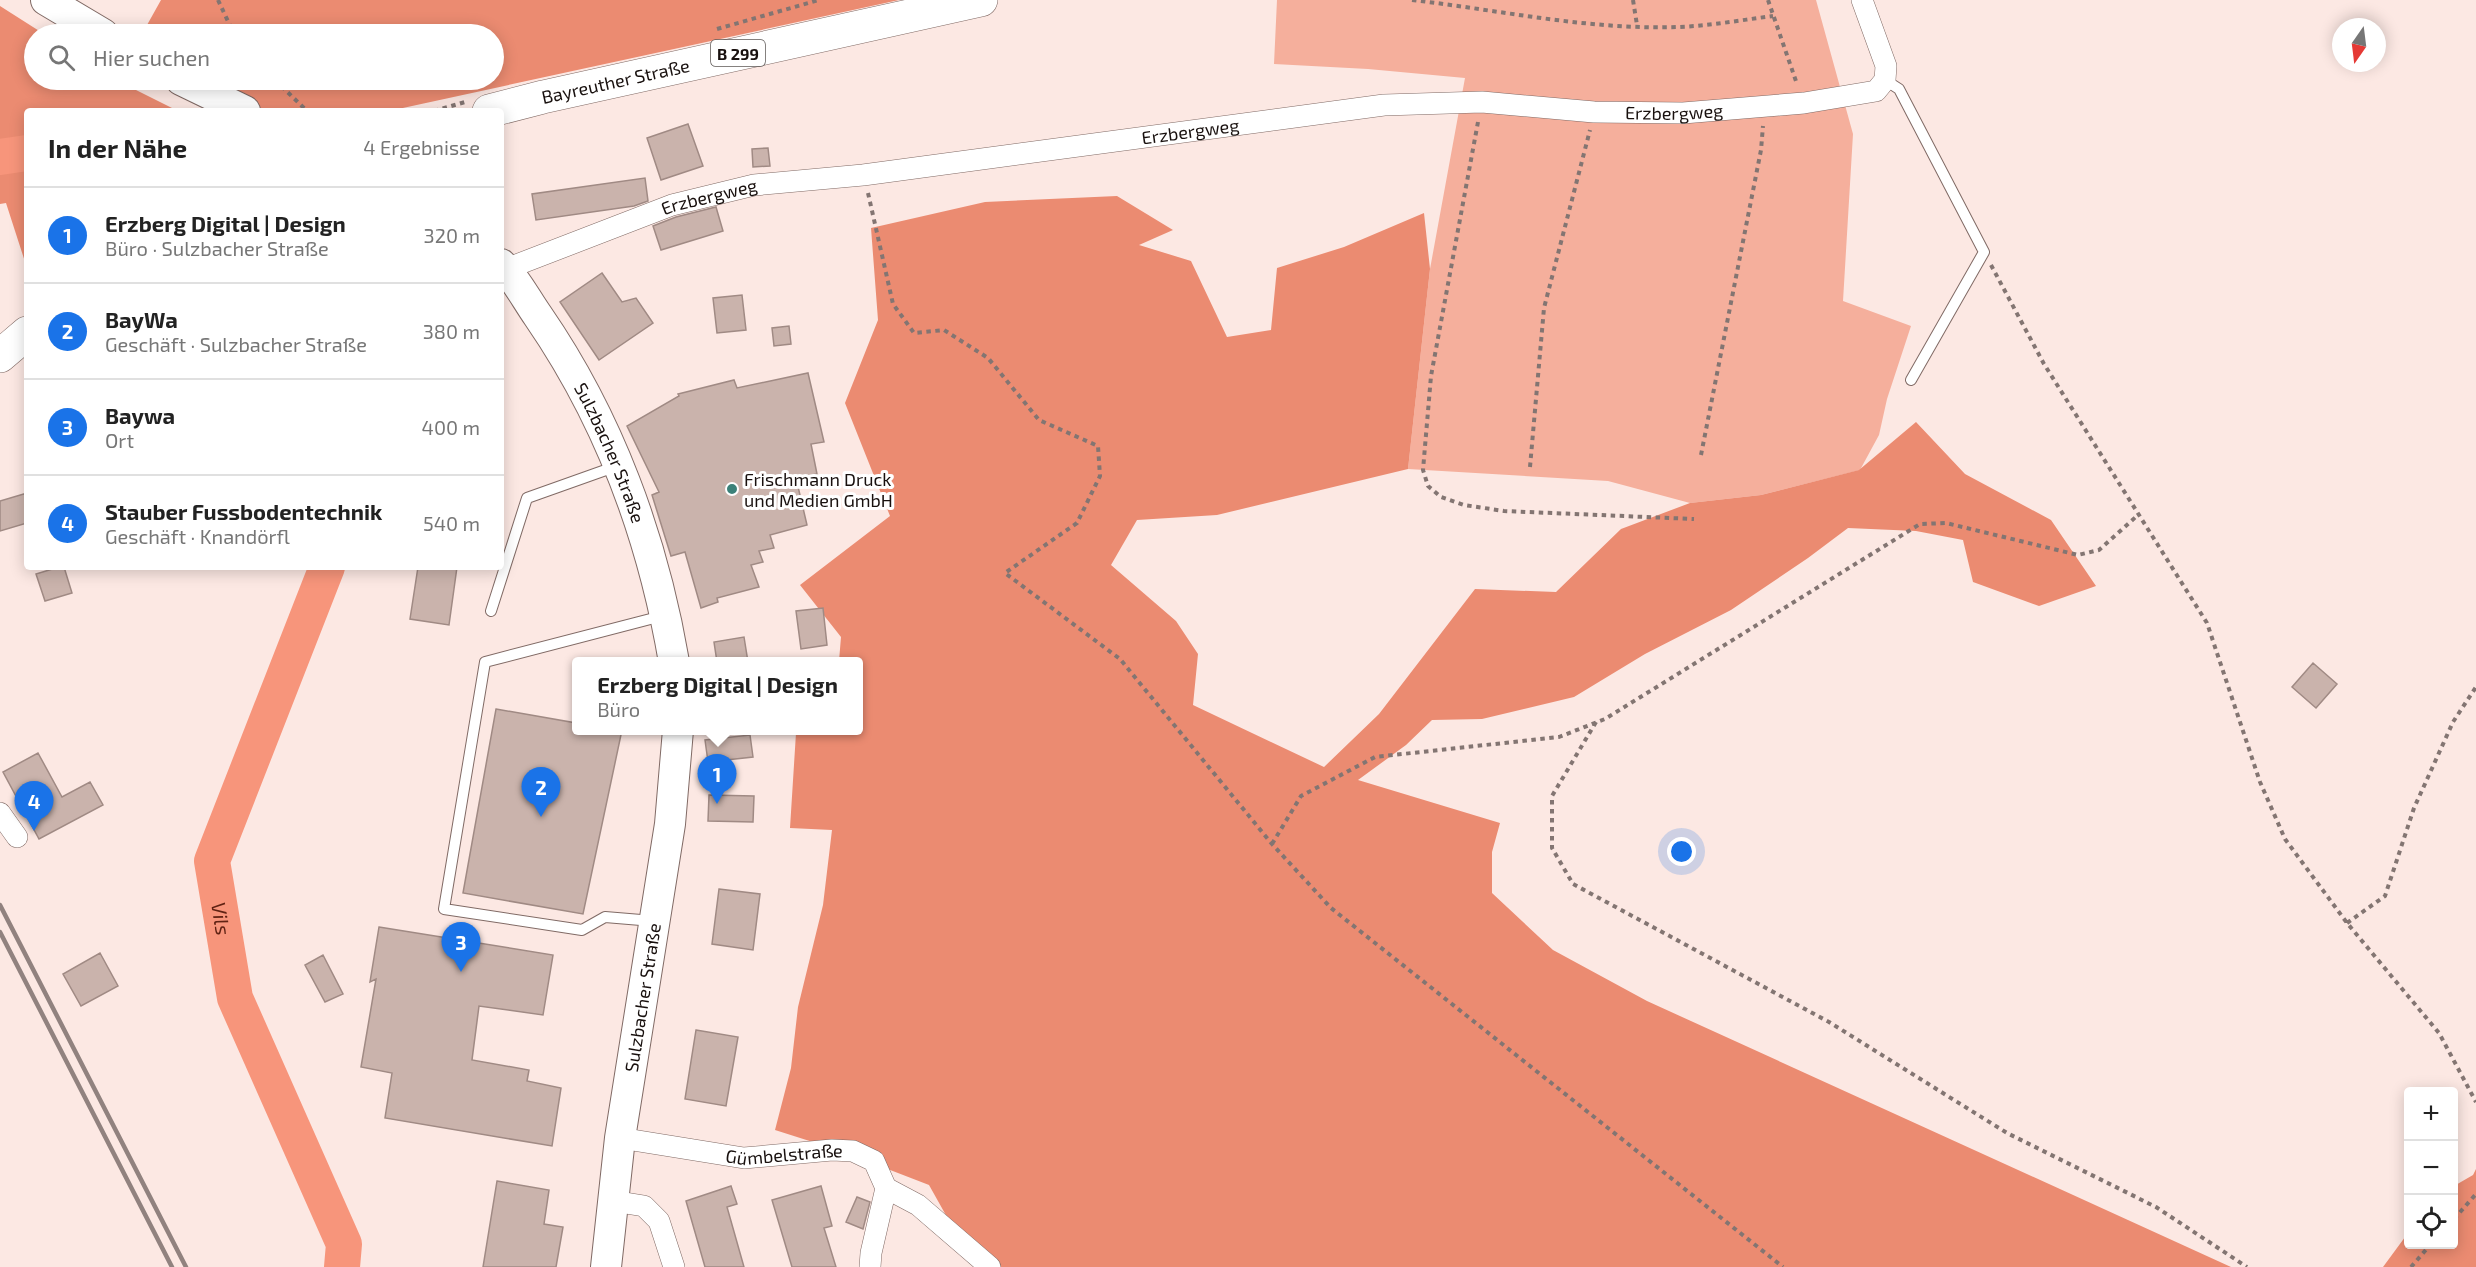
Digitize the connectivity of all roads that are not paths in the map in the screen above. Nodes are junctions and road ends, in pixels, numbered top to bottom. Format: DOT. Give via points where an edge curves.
graph roads {
  1 [pos="46,0"];
  2 [pos="981,0"];
  3 [pos="1862,0"];
  4 [pos="86,24"];
  5 [pos="1885,80"];
  6 [pos="202,90"];
  7 [pos="239,108"];
  8 [pos="501,108"];
  9 [pos="504,267"];
  10 [pos="504,268"];
  11 [pos="24,336"];
  12 [pos="0,356"];
  13 [pos="1911,380"];
  14 [pos="618,466"];
  15 [pos="491,611"];
  16 [pos="666,616"];
  17 [pos="673,657"];
  18 [pos="678,735"];
  19 [pos="0,813"];
  20 [pos="17,837"];
  21 [pos="656,922"];
  22 [pos="620,1138"];
  23 [pos="886,1188"];
  24 [pos="613,1201"];
  25 [pos="606,1267"];
  26 [pos="674,1267"];
  27 [pos="870,1267"];
  28 [pos="990,1267"];
  1 -- 4 [label="main road"];
  2 -- 8 [label="main road, Bayreuther Straße / B 299"];
  3 -- 5 [label="street" via="1886,66"];
  5 -- 9 [label="street, Erzbergweg" via="1876,91 1804,103 1683,113 1594,112 1482,102 1384,105 863,175 754,185 672,205"];
  5 -- 13 [label="lane" via="1899,89 1984,252"];
  6 -- 7 [label="main road"];
  10 -- 14 [label="main road, Sulzbacher Straße" via="565,355"];
  11 -- 12 [label="main road"];
  14 -- 15 [label="lane" via="527,498"];
  14 -- 16 [label="main road, Sulzbacher Straße" via="654,567"];
  16 -- 17 [label="main road, Sulzbacher Straße"];
  16 -- 21 [label="lane" via="485,662 444,909 582,930 605,917"];
  18 -- 21 [label="main road, Sulzbacher Straße"];
  19 -- 20 [label="street"];
  21 -- 22 [label="main road, Sulzbacher Straße"];
  22 -- 23 [label="street, Gümbelstraße" via="744,1158 853,1150 874,1161"];
  22 -- 24 [label="main road, Sulzbacher Straße"];
  23 -- 27 [label="street"];
  23 -- 28 [label="street" via="918,1206"];
  24 -- 25 [label="main road, Sulzbacher Straße"];
  24 -- 26 [label="street" via="644,1206 659,1221"];
}
